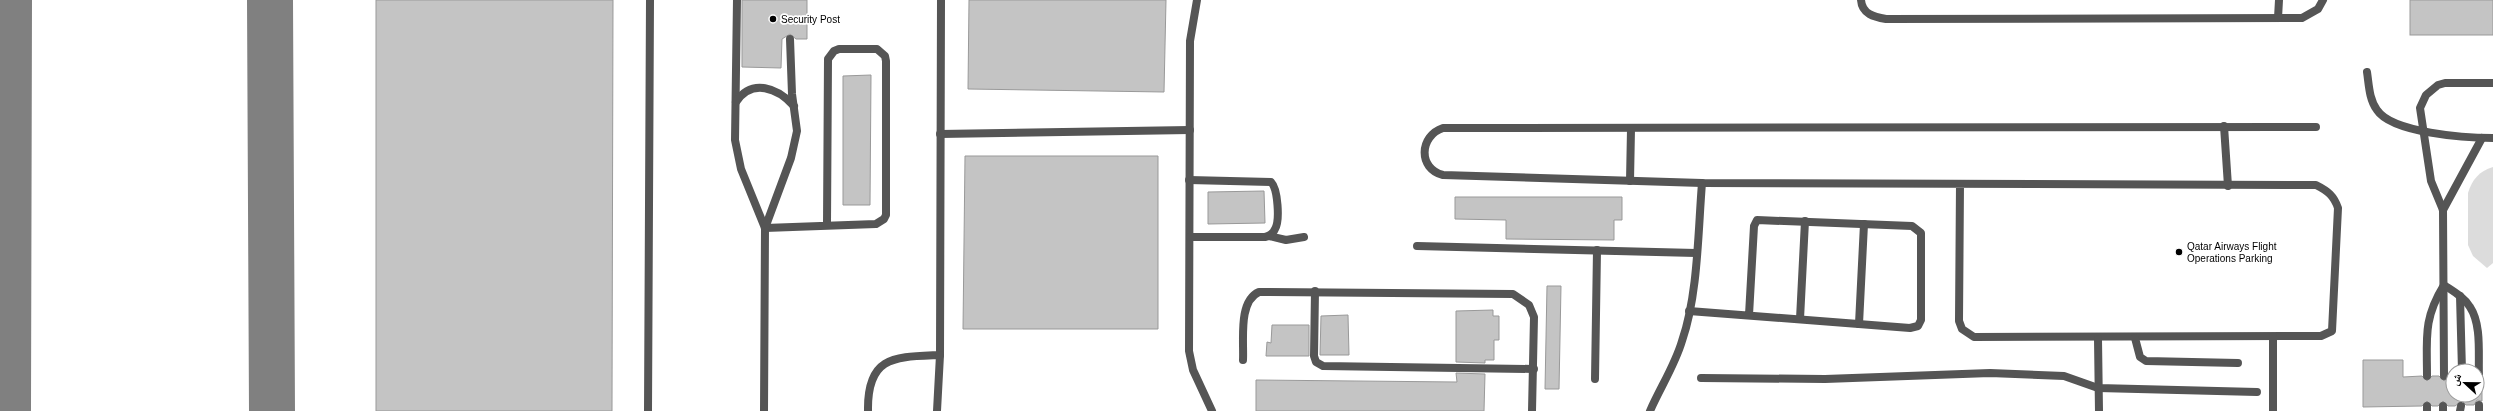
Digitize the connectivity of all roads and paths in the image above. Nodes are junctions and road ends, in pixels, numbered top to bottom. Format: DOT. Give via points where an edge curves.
graph roads {
  1 [pos="650,0"];
  2 [pos="737,0"];
  3 [pos="941,0"];
  4 [pos="1197,0"];
  5 [pos="1861,0"];
  6 [pos="2279,0"];
  7 [pos="2324,0"];
  8 [pos="2278,18"];
  9 [pos="790,39"];
  10 [pos="2367,72"];
  11 [pos="2493,83"];
  12 [pos="736,102"];
  13 [pos="794,106"];
  14 [pos="2224,126"];
  15 [pos="2316,127"];
  16 [pos="1631,129"];
  17 [pos="1190,130"];
  18 [pos="2421,130"];
  19 [pos="940,134"];
  20 [pos="2482,138"];
  21 [pos="2493,138"];
  22 [pos="1190,180"];
  23 [pos="1630,181"];
  24 [pos="1702,183"];
  25 [pos="1960,184"];
  26 [pos="2228,186"];
  27 [pos="2443,210"];
  28 [pos="1805,221"];
  29 [pos="827,224"];
  30 [pos="1864,224"];
  31 [pos="765,228"];
  32 [pos="1269,236"];
  33 [pos="1190,237"];
  34 [pos="1304,237"];
  35 [pos="1417,246"];
  36 [pos="1597,250"];
  37 [pos="1696,252"];
  38 [pos="2444,285"];
  39 [pos="1315,291"];
  40 [pos="2460,296"];
  41 [pos="1689,311"];
  42 [pos="1749,315"];
  43 [pos="1800,319"];
  44 [pos="1859,324"];
  45 [pos="2273,337"];
  46 [pos="2098,338"];
  47 [pos="2135,338"];
  48 [pos="940,356"];
  49 [pos="1243,360"];
  50 [pos="2238,363"];
  51 [pos="2462,363"];
  52 [pos="2477,363"];
  53 [pos="1534,369"];
  54 [pos="2427,376"];
  55 [pos="2444,376"];
  56 [pos="1701,378"];
  57 [pos="1596,379"];
  58 [pos="2098,388"];
  59 [pos="2258,392"];
  60 [pos="648,411"];
  61 [pos="764,411"];
  62 [pos="868,411"];
  63 [pos="937,411"];
  64 [pos="1212,411"];
  65 [pos="1532,411"];
  66 [pos="1650,411"];
  67 [pos="2099,411"];
  68 [pos="2273,411"];
  1 -- 60 [label="street"];
  2 -- 12 [label="street"];
  3 -- 19 [label="street"];
  4 -- 17 [label="street" via="1190,41"];
  5 -- 8 [label="street" via="1865,11 1873,17 1886,19"];
  6 -- 8 [label="street"];
  7 -- 8 [label="street" via="2310,15 2302,18"];
  9 -- 13 [label="street"];
  10 -- 18 [label="street" via="2371,98 2378,111 2394,123"];
  11 -- 18 [label="street" via="2445,83 2431,89 2420,108"];
  12 -- 13 [label="street" via="746,91 765,88 781,93"];
  12 -- 31 [label="street" via="735,140 738,155"];
  13 -- 31 [label="street" via="795,143"];
  14 -- 15 [label="street"];
  14 -- 16 [label="street"];
  14 -- 26 [label="street"];
  16 -- 23 [label="street"];
  16 -- 23 [label="street" via="1443,128 1431,134 1426,140 1424,156 1432,170 1443,175"];
  17 -- 19 [label="street"];
  17 -- 22 [label="street"];
  18 -- 20 [label="street"];
  18 -- 27 [label="street" via="2431,181"];
  19 -- 48 [label="street"];
  20 -- 21 [label="street"];
  20 -- 27 [label="street"];
  22 -- 32 [label="street" via="1271,182 1276,192 1277,222 1275,230"];
  22 -- 33 [label="street"];
  23 -- 24 [label="street"];
  24 -- 25 [label="street"];
  24 -- 37 [label="street"];
  25 -- 26 [label="street"];
  25 -- 46 [label="street" via="1959,321 1962,329 1974,337"];
  26 -- 45 [label="street" via="2316,185 2327,190 2335,199 2338,208 2332,331 2321,336"];
  27 -- 38 [label="street"];
  28 -- 30 [label="street"];
  28 -- 42 [label="street" via="1760,219 1755,222"];
  28 -- 43 [label="street"];
  29 -- 29 [label="street" via="876,224 886,215 886,61 882,51 877,49 834,50 828,59"];
  29 -- 31 [label="street"];
  30 -- 44 [label="street"];
  30 -- 44 [label="street" via="1912,226 1921,233 1921,320 1918,326 1910,328"];
  31 -- 61 [label="street"];
  32 -- 33 [label="street"];
  32 -- 34 [label="street" via="1286,240"];
  33 -- 64 [label="street" via="1189,351 1193,370"];
  35 -- 36 [label="street"];
  36 -- 37 [label="street"];
  36 -- 57 [label="street"];
  37 -- 41 [label="street"];
  38 -- 40 [label="street"];
  38 -- 54 [label="street" via="2430,312"];
  38 -- 55 [label="street"];
  39 -- 49 [label="street" via="1264,292 1251,297 1246,305"];
  39 -- 53 [label="street" via="1519,296 1529,305 1534,317"];
  39 -- 53 [label="street" via="1314,356 1316,362 1323,366"];
  40 -- 51 [label="street"];
  40 -- 52 [label="street" via="2474,316"];
  41 -- 42 [label="street"];
  41 -- 66 [label="street" via="1682,343"];
  42 -- 43 [label="street"];
  43 -- 44 [label="street"];
  45 -- 47 [label="street"];
  45 -- 68 [label="street"];
  46 -- 47 [label="street"];
  46 -- 58 [label="street"];
  47 -- 50 [label="street" via="2138,354 2146,361"];
  48 -- 62 [label="street" via="891,359 874,375"];
  48 -- 63 [label="street"];
  53 -- 65 [label="street"];
  56 -- 58 [label="street" via="1825,379 1990,373 2064,376"];
  58 -- 59 [label="street"];
  58 -- 67 [label="street"];
}
